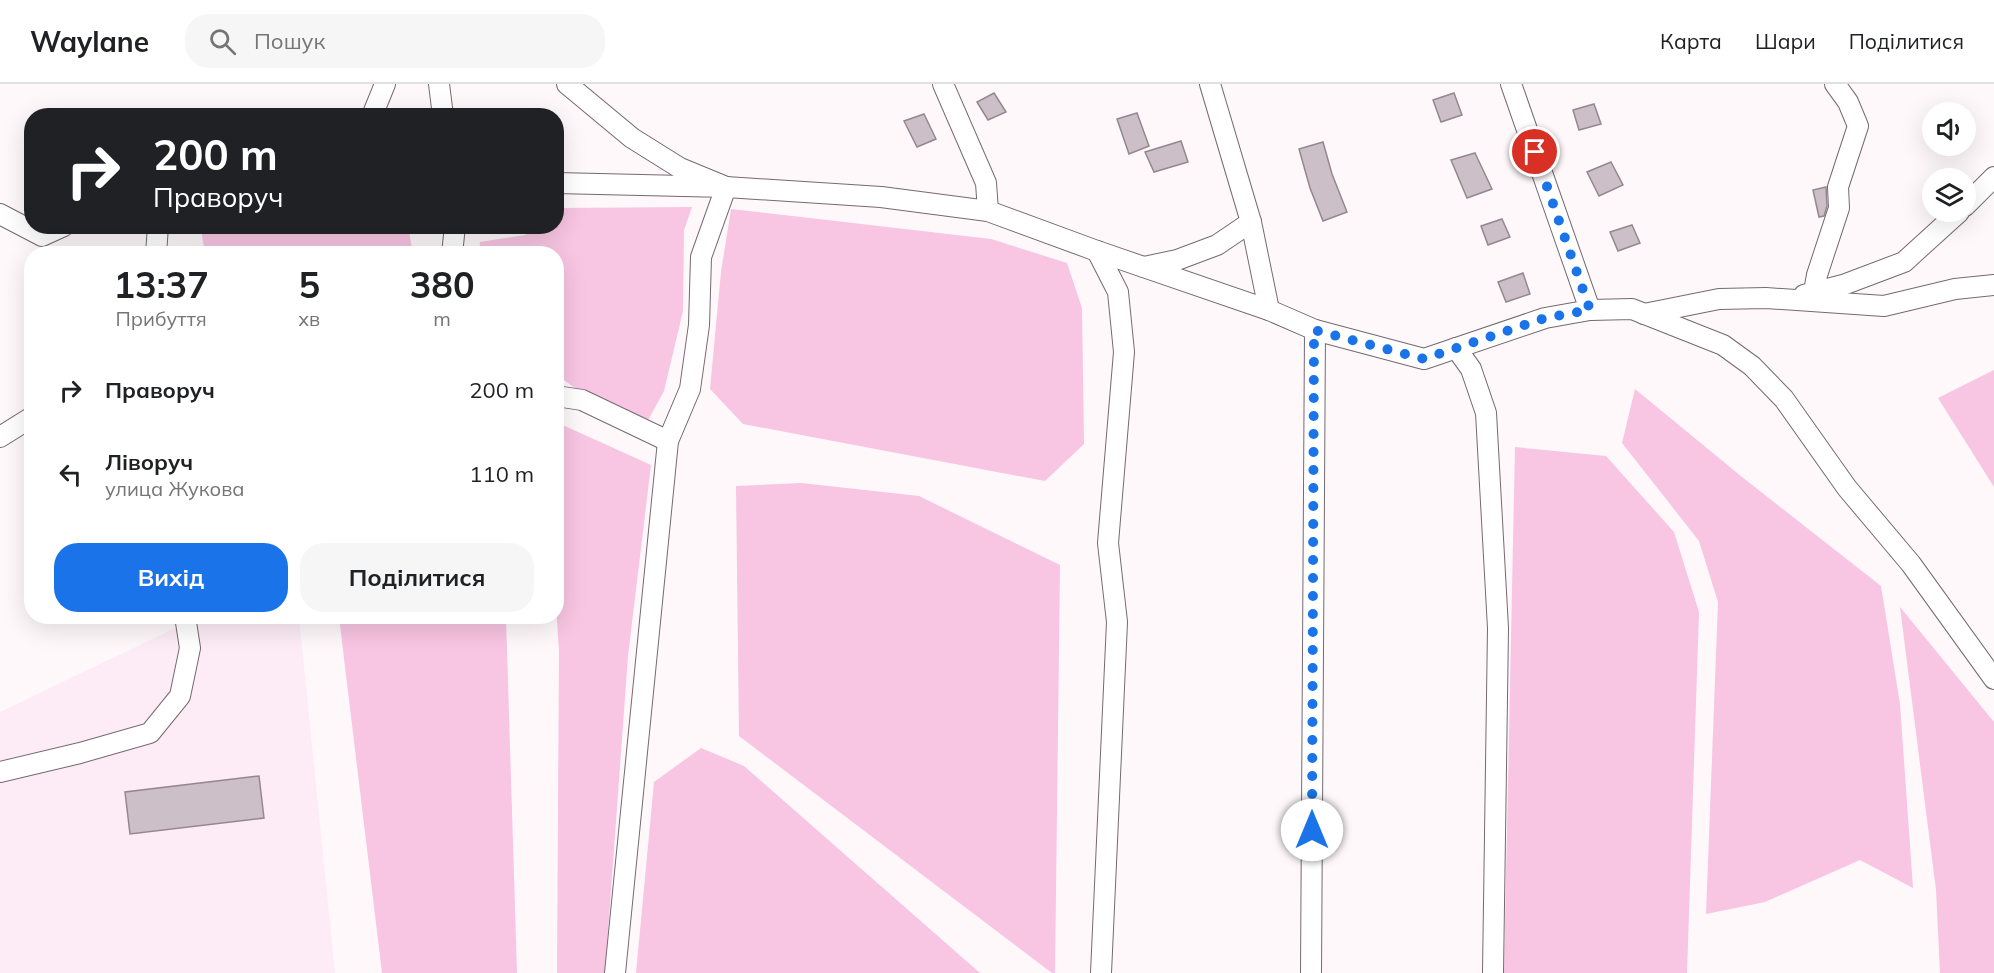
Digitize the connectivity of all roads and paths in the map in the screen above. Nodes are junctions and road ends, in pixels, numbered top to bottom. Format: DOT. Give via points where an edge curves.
graph roads {
  1 [pos="385,84"];
  2 [pos="439,84"];
  3 [pos="567,84"];
  4 [pos="943,84"];
  5 [pos="1210,84"];
  6 [pos="1511,84"];
  7 [pos="1836,84"];
  8 [pos="375,108"];
  9 [pos="442,108"];
  10 [pos="1994,177"];
  11 [pos="564,183"];
  12 [pos="726,187"];
  13 [pos="1976,195"];
  14 [pos="988,211"];
  15 [pos="0,214"];
  16 [pos="1251,222"];
  17 [pos="1948,222"];
  18 [pos="24,227"];
  19 [pos="1097,251"];
  20 [pos="1143,267"];
  21 [pos="1994,285"];
  22 [pos="1814,292"];
  23 [pos="1785,300"];
  24 [pos="1269,310"];
  25 [pos="1590,310"];
  26 [pos="1644,314"];
  27 [pos="1314,330"];
  28 [pos="1456,348"];
  29 [pos="564,397"];
  30 [pos="24,422"];
  31 [pos="0,437"];
  32 [pos="668,441"];
  33 [pos="186,624"];
  34 [pos="1994,679"];
  35 [pos="0,772"];
  36 [pos="615,973"];
  37 [pos="1101,973"];
  38 [pos="1311,973"];
  39 [pos="1494,973"];
  1 -- 8 [label="street"];
  2 -- 9 [label="street"];
  3 -- 12 [label="street" via="632,138 680,168"];
  4 -- 14 [label="street" via="986,183"];
  5 -- 16 [label="street"];
  6 -- 25 [label="street"];
  7 -- 22 [label="street" via="1858,126 1838,187 1839,208"];
  10 -- 13 [label="street"];
  11 -- 12 [label="street"];
  12 -- 14 [label="street" via="881,196"];
  12 -- 32 [label="street" via="701,257 699,325 690,389"];
  14 -- 19 [label="street"];
  15 -- 18 [label="street"];
  16 -- 20 [label="street" via="1217,245"];
  16 -- 24 [label="street"];
  17 -- 22 [label="street" via="1904,262"];
  19 -- 20 [label="street"];
  19 -- 37 [label="street" via="1119,292 1124,352 1108,543 1117,622"];
  20 -- 24 [label="street"];
  21 -- 23 [label="street" via="1955,289 1884,306"];
  22 -- 23 [label="street"];
  23 -- 26 [label="street" via="1719,299"];
  24 -- 27 [label="street"];
  25 -- 26 [label="street" via="1632,309"];
  25 -- 28 [label="street" via="1545,318"];
  26 -- 34 [label="street" via="1723,345 1752,366 1785,399 1847,488 1911,564"];
  27 -- 28 [label="street" via="1424,359"];
  27 -- 38 [label="street"];
  28 -- 39 [label="street" via="1471,369 1487,425 1498,628"];
  29 -- 32 [label="street" via="582,400"];
  30 -- 31 [label="street"];
  32 -- 36 [label="street"];
  33 -- 35 [label="street" via="190,648 180,696 150,733"];
}
